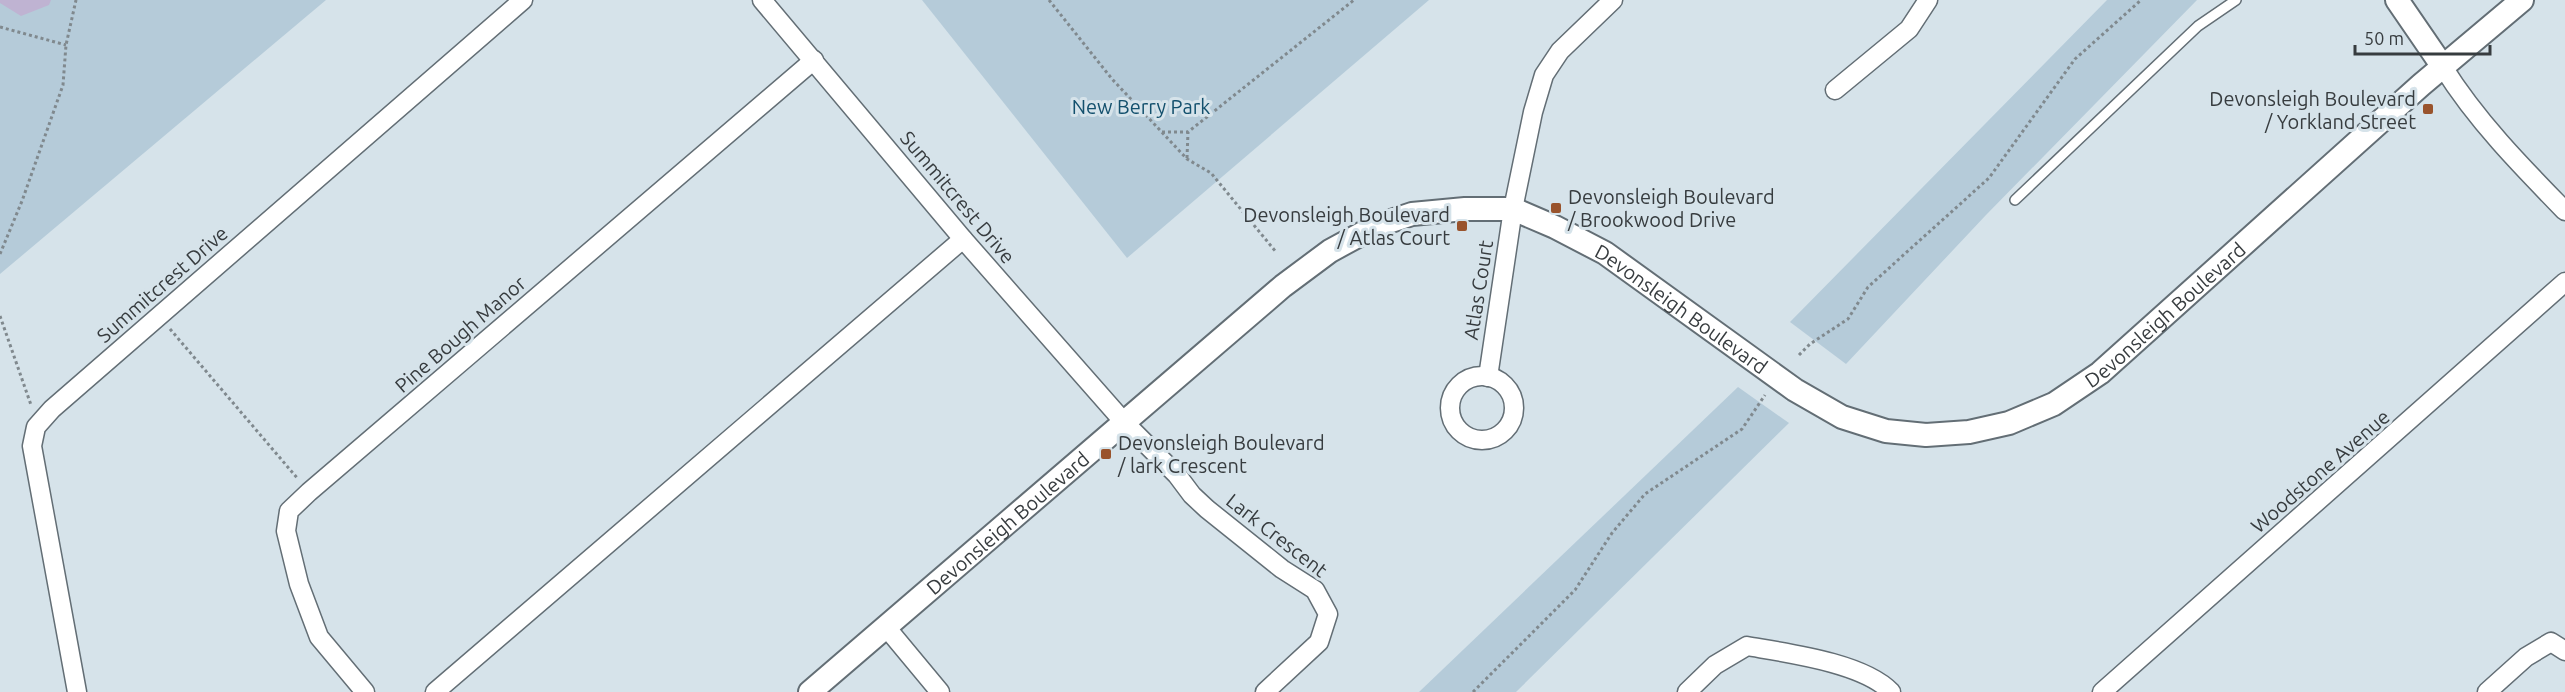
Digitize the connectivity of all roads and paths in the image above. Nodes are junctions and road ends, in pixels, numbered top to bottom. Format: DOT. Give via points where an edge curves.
graph roads {
  1 [pos="76,0"];
  2 [pos="523,0"];
  3 [pos="762,0"];
  4 [pos="1049,0"];
  5 [pos="1354,0"];
  6 [pos="1613,0"];
  7 [pos="1928,0"];
  8 [pos="2141,0"];
  9 [pos="2236,0"];
  10 [pos="2397,0"];
  11 [pos="2522,0"];
  12 [pos="0,27"];
  13 [pos="66,45"];
  14 [pos="814,60"];
  15 [pos="2443,67"];
  16 [pos="1835,90"];
  17 [pos="1161,132"];
  18 [pos="1188,132"];
  19 [pos="1187,159"];
  20 [pos="2015,200"];
  21 [pos="1513,209"];
  22 [pos="2565,211"];
  23 [pos="963,238"];
  24 [pos="1276,252"];
  25 [pos="0,254"];
  26 [pos="2565,282"];
  27 [pos="0,316"];
  28 [pos="159,316"];
  29 [pos="1799,355"];
  30 [pos="1488,377"];
  31 [pos="1765,395"];
  32 [pos="1123,421"];
  33 [pos="36,427"];
  34 [pos="309,492"];
  35 [pos="886,627"];
  36 [pos="2565,651"];
  37 [pos="77,692"];
  38 [pos="365,692"];
  39 [pos="435,692"];
  40 [pos="810,692"];
  41 [pos="940,692"];
  42 [pos="1265,692"];
  43 [pos="1473,692"];
  44 [pos="1687,692"];
  45 [pos="1891,692"];
  46 [pos="2102,692"];
  47 [pos="2487,692"];
  1 -- 13 [label="path"];
  2 -- 28 [label="street, Summitcrest Drive"];
  3 -- 14 [label="street, Summitcrest Drive"];
  4 -- 17 [label="path" via="1112,79"];
  5 -- 18 [label="path"];
  6 -- 21 [label="street, Atlas Court" via="1560,51 1544,75"];
  7 -- 16 [label="street" via="1909,29"];
  8 -- 29 [label="path" via="2074,59 1989,178 1868,287 1848,318"];
  9 -- 20 [label="lane" via="2198,26"];
  10 -- 15 [label="street"];
  11 -- 15 [label="street, Devonsleigh Boulevard"];
  12 -- 13 [label="path"];
  13 -- 25 [label="path" via="63,85"];
  14 -- 23 [label="street, Summitcrest Drive"];
  14 -- 34 [label="street, Pine Bough Manor"];
  15 -- 21 [label="street, Devonsleigh Boulevard" via="2100,373 2054,404 2009,423 1969,432 1926,435 1886,431 1842,417 1795,390 1605,253"];
  15 -- 22 [label="street" via="2500,142"];
  17 -- 18 [label="path"];
  17 -- 19 [label="path"];
  18 -- 19 [label="path"];
  19 -- 24 [label="path" via="1211,173"];
  21 -- 30 [label="street, Atlas Court"];
  21 -- 32 [label="street, Devonsleigh Boulevard" via="1412,214 1376,226 1330,251"];
  23 -- 32 [label="street, Summitcrest Drive"];
  23 -- 39 [label="street"];
  26 -- 46 [label="street, Woodstone Avenue"];
  27 -- 33 [label="path"];
  28 -- 33 [label="street, Summitcrest Drive"];
  28 -- 34 [label="path"];
  31 -- 43 [label="path" via="1742,429 1645,494 1612,533 1575,590"];
  32 -- 35 [label="street, Devonsleigh Boulevard"];
  32 -- 42 [label="street, Lark Crescent" via="1207,509 1315,590 1322,602 1328,614 1319,642"];
  33 -- 37 [label="street" via="32,446"];
  34 -- 38 [label="street, Pine Bough Manor" via="289,511 286,531 299,584 319,637"];
  35 -- 40 [label="street, Devonsleigh Boulevard"];
  35 -- 41 [label="street"];
  36 -- 47 [label="street" via="2552,642 2526,657"];
  44 -- 45 [label="street" via="1714,665 1747,646 1861,671"];
}
